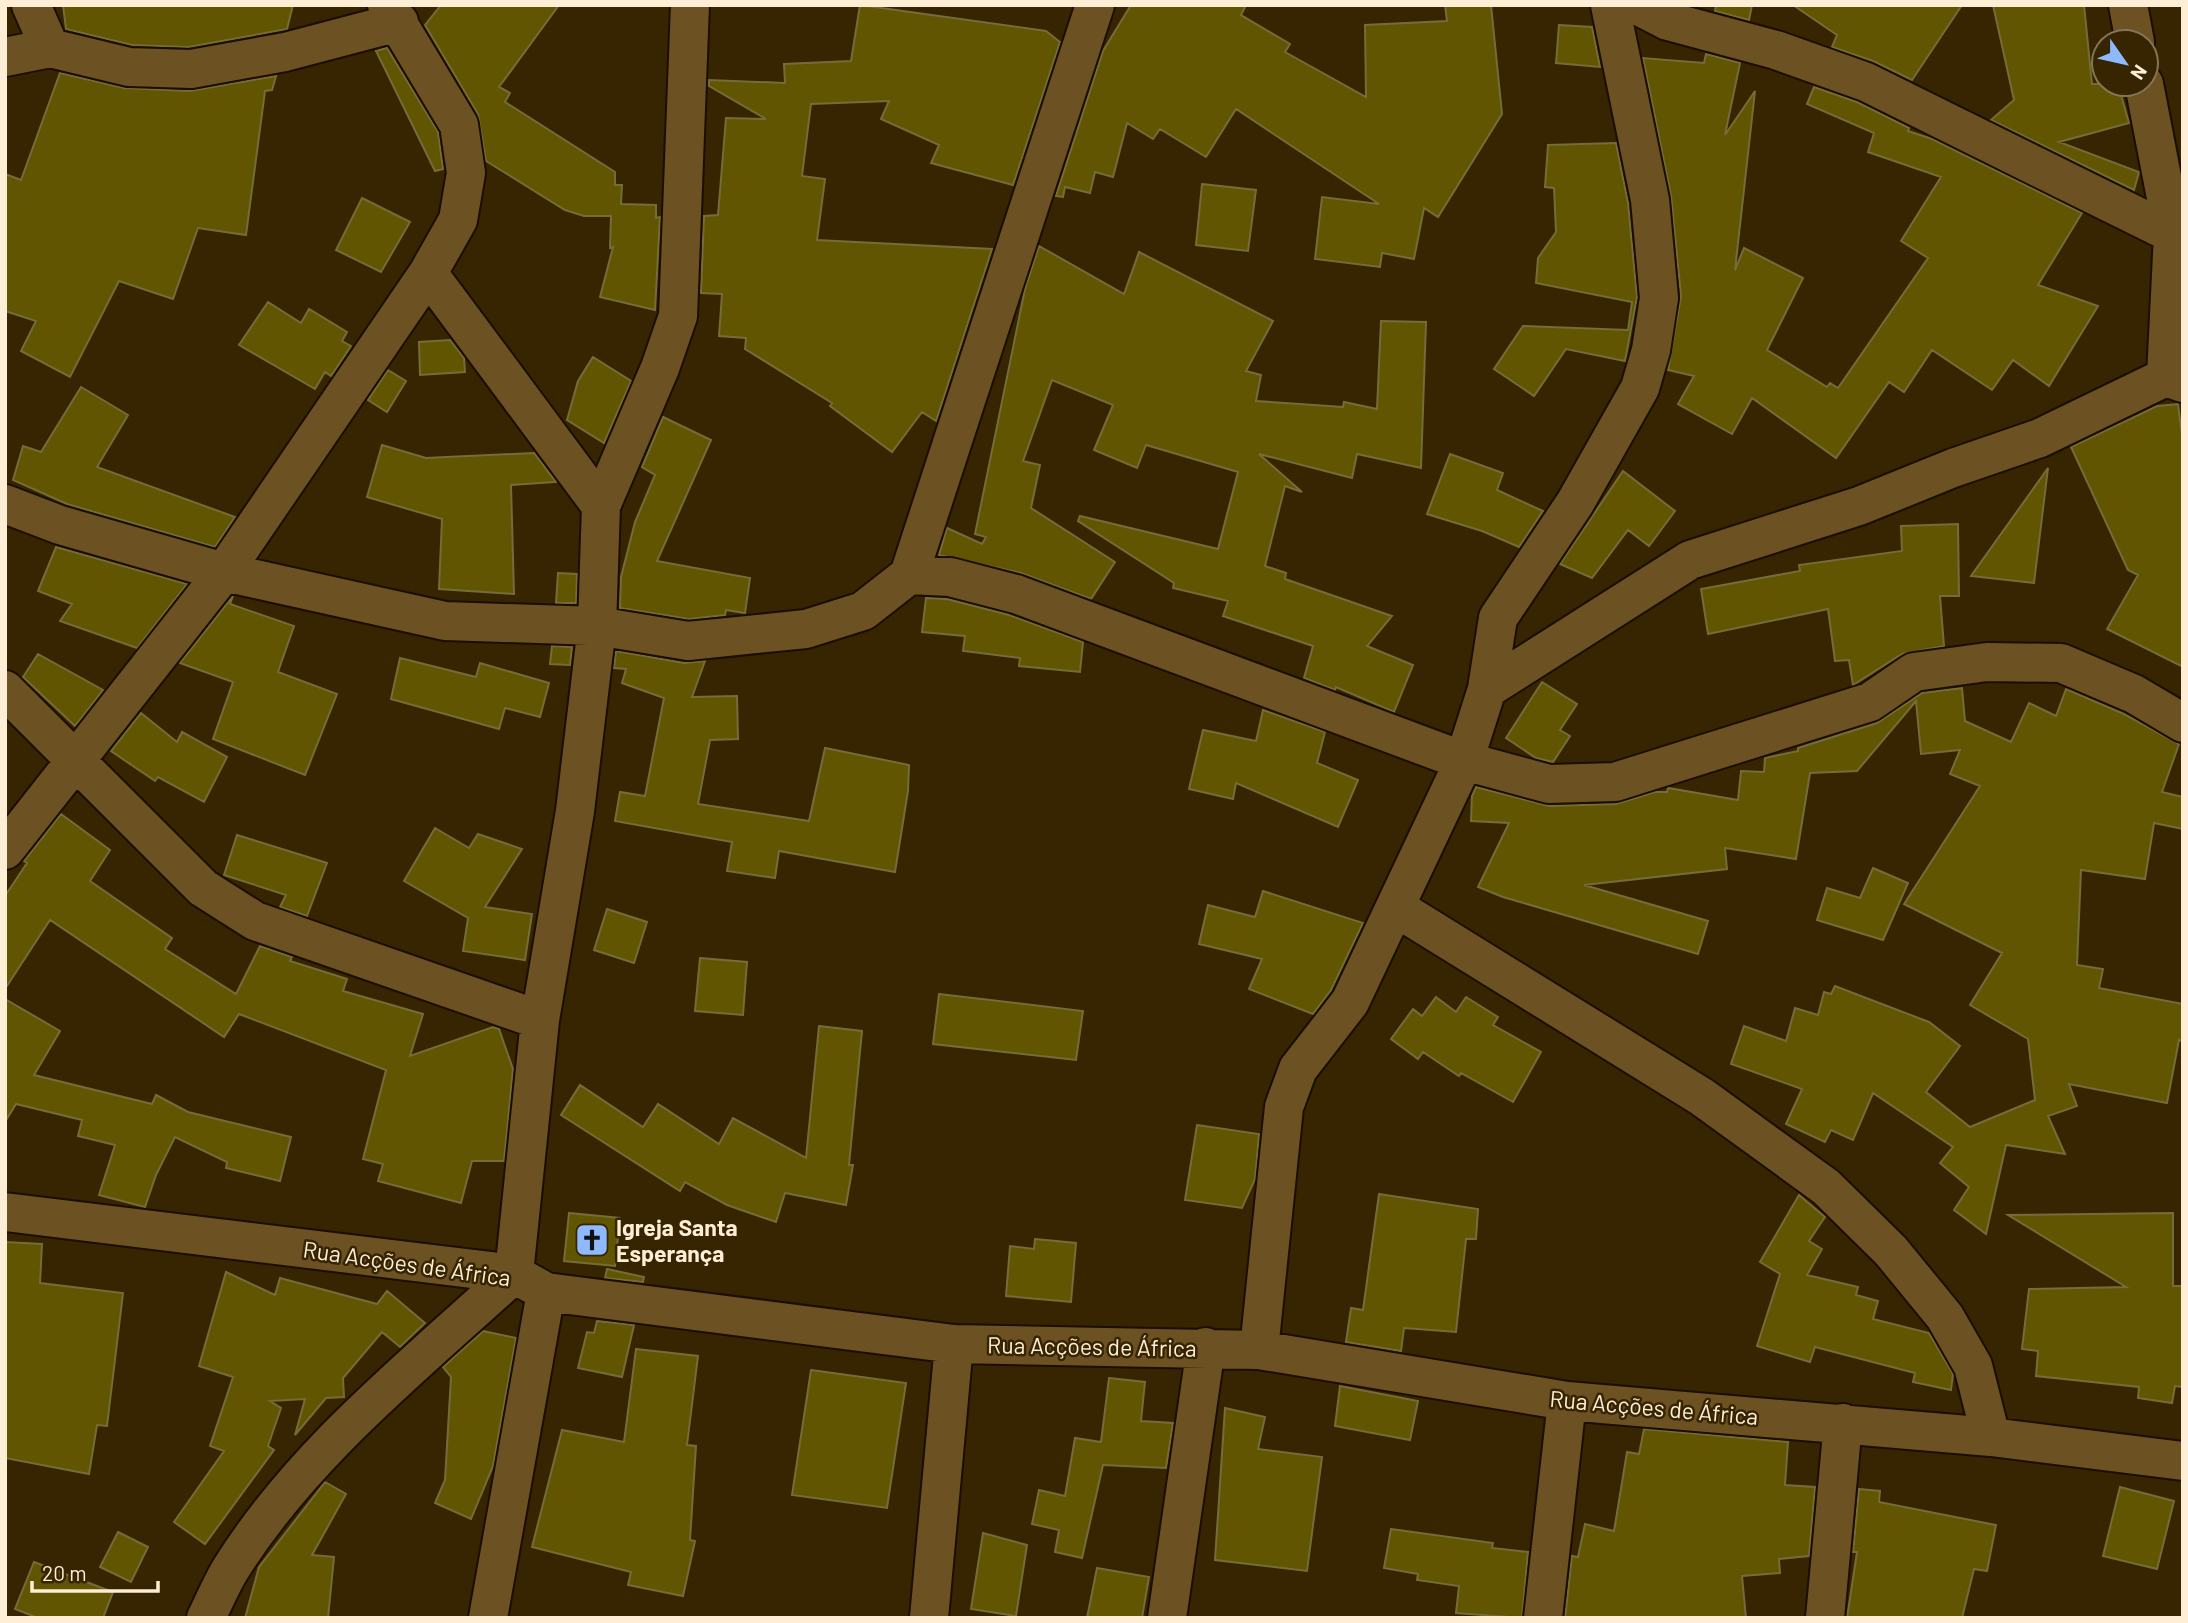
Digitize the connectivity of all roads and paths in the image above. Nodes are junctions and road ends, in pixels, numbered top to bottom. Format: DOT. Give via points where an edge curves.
graph roads {
  1 [pos="31,5"];
  2 [pos="690,5"];
  3 [pos="1095,5"];
  4 [pos="1610,5"];
  5 [pos="1637,5"];
  6 [pos="2128,5"];
  7 [pos="393,13"];
  8 [pos="2132,28"];
  9 [pos="50,48"];
  10 [pos="5,57"];
  11 [pos="2147,98"];
  12 [pos="2178,232"];
  13 [pos="428,273"];
  14 [pos="2174,380"];
  15 [pos="5,504"];
  16 [pos="601,506"];
  17 [pos="224,572"];
  18 [pos="909,575"];
  19 [pos="597,626"];
  20 [pos="1487,689"];
  21 [pos="5,690"];
  22 [pos="2183,723"];
  23 [pos="77,760"];
  24 [pos="1464,761"];
  25 [pos="5,850"];
  26 [pos="1395,907"];
  27 [pos="540,1020"];
  28 [pos="5,1212"];
  29 [pos="530,1283"];
  30 [pos="954,1343"];
  31 [pos="1206,1347"];
  32 [pos="1259,1350"];
  33 [pos="1567,1401"];
  34 [pos="1843,1423"];
  35 [pos="1991,1437"];
  36 [pos="2183,1461"];
  37 [pos="206,1618"];
  38 [pos="488,1618"];
  39 [pos="929,1618"];
  40 [pos="1167,1618"];
  41 [pos="1544,1618"];
  42 [pos="1825,1618"];
  1 -- 9 [label="street"];
  2 -- 16 [label="street" via="678,316"];
  3 -- 18 [label="street"];
  4 -- 20 [label="street" via="1650,200 1659,298 1651,350 1640,388 1575,503 1498,618"];
  5 -- 12 [label="street" via="1668,21 1776,50 1866,82"];
  6 -- 8 [label="street"];
  7 -- 9 [label="street" via="285,52 191,69 128,67"];
  7 -- 13 [label="street" via="458,125 466,173 458,220"];
  9 -- 10 [label="street"];
  11 -- 12 [label="street"];
  12 -- 14 [label="street"];
  13 -- 16 [label="street"];
  13 -- 17 [label="street"];
  14 -- 20 [label="street" via="2040,438 1858,506 1690,559"];
  15 -- 17 [label="street" via="60,525"];
  16 -- 19 [label="street"];
  17 -- 19 [label="street" via="445,621"];
  17 -- 23 [label="street"];
  18 -- 19 [label="street" via="863,611 806,629 688,640"];
  18 -- 24 [label="street" via="950,577 1016,594"];
  19 -- 27 [label="street" via="575,811"];
  20 -- 24 [label="street"];
  21 -- 23 [label="street"];
  22 -- 24 [label="street" via="2134,694 2061,663 1987,662 1914,672 1870,702 1615,782 1549,783"];
  23 -- 25 [label="street"];
  23 -- 27 [label="street" via="204,888 255,921"];
  24 -- 26 [label="street"];
  26 -- 32 [label="street" via="1350,1002 1298,1069 1284,1107"];
  26 -- 35 [label="street" via="1702,1097 1826,1187 1891,1251 1945,1317 1973,1366"];
  27 -- 29 [label="street"];
  28 -- 29 [label="street, Rua Acções de África"];
  29 -- 30 [label="street, Rua Acções de África"];
  29 -- 37 [label="street" via="363,1415 287,1492 230,1570"];
  29 -- 38 [label="street"];
  30 -- 31 [label="street, Rua Acções de África"];
  30 -- 39 [label="street"];
  31 -- 32 [label="street, Rua Acções de África"];
  31 -- 40 [label="street"];
  32 -- 33 [label="street, Rua Acções de África"];
  33 -- 34 [label="street, Rua Acções de África"];
  33 -- 41 [label="street"];
  34 -- 35 [label="street, Rua Acções de África"];
  34 -- 42 [label="street"];
  35 -- 36 [label="street, Rua Acções de África"];
}
